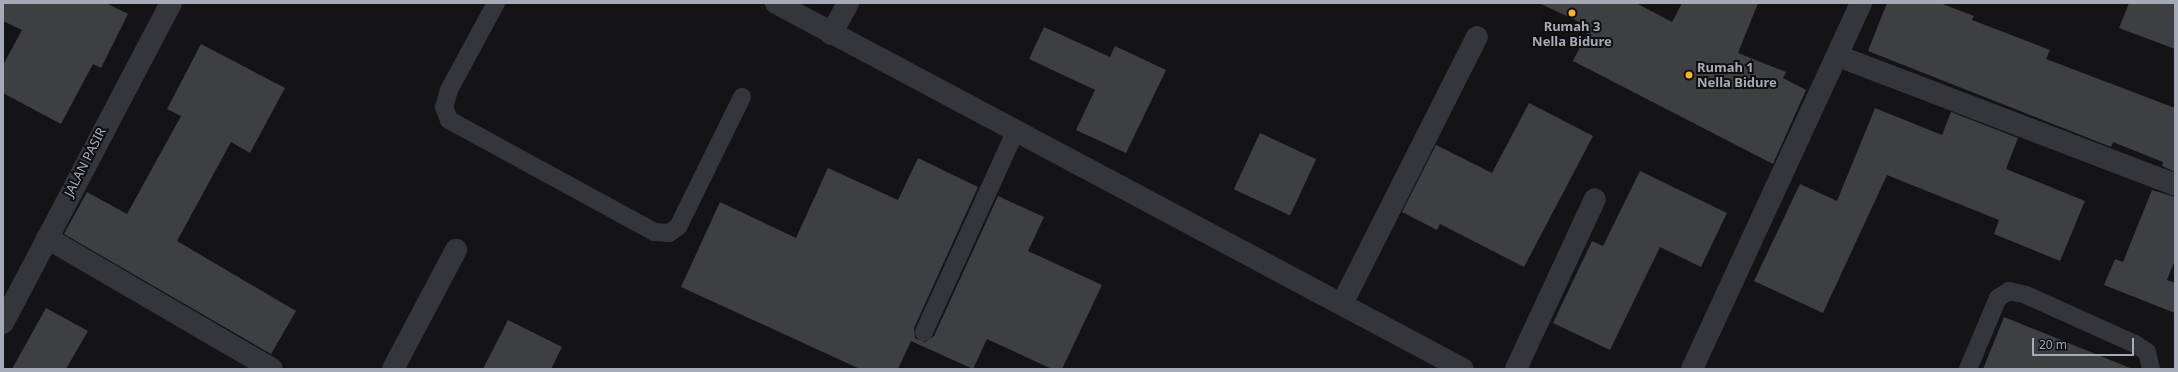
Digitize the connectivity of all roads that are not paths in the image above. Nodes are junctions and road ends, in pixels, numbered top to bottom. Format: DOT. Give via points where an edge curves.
graph roads {
  1 [pos="171,3"];
  2 [pos="496,3"];
  3 [pos="776,3"];
  4 [pos="848,3"];
  5 [pos="1860,3"];
  6 [pos="831,34"];
  7 [pos="1477,37"];
  8 [pos="1838,56"];
  9 [pos="742,97"];
  10 [pos="1015,132"];
  11 [pos="2175,184"];
  12 [pos="1595,199"];
  13 [pos="47,238"];
  14 [pos="456,250"];
  15 [pos="1342,304"];
  16 [pos="3,323"];
  17 [pos="924,332"];
  18 [pos="1454,367"];
  19 [pos="272,369"];
  20 [pos="393,369"];
  21 [pos="1516,369"];
  22 [pos="1692,369"];
  23 [pos="1968,369"];
  24 [pos="2151,369"];
  1 -- 13 [label="street, JALAN PASIR"];
  2 -- 9 [label="lane" via="449,90 444,107 449,120 654,232 669,233 678,227"];
  3 -- 6 [label="street"];
  4 -- 6 [label="street"];
  5 -- 8 [label="street"];
  6 -- 10 [label="street"];
  7 -- 15 [label="street"];
  8 -- 11 [label="street"];
  8 -- 22 [label="street"];
  10 -- 15 [label="street"];
  10 -- 17 [label="lane"];
  12 -- 21 [label="street"];
  13 -- 16 [label="street, JALAN PASIR"];
  13 -- 19 [label="street"];
  14 -- 20 [label="street"];
  15 -- 18 [label="street"];
  23 -- 24 [label="lane" via="1998,298 2009,291 2026,295 2135,344 2148,352"];
}
